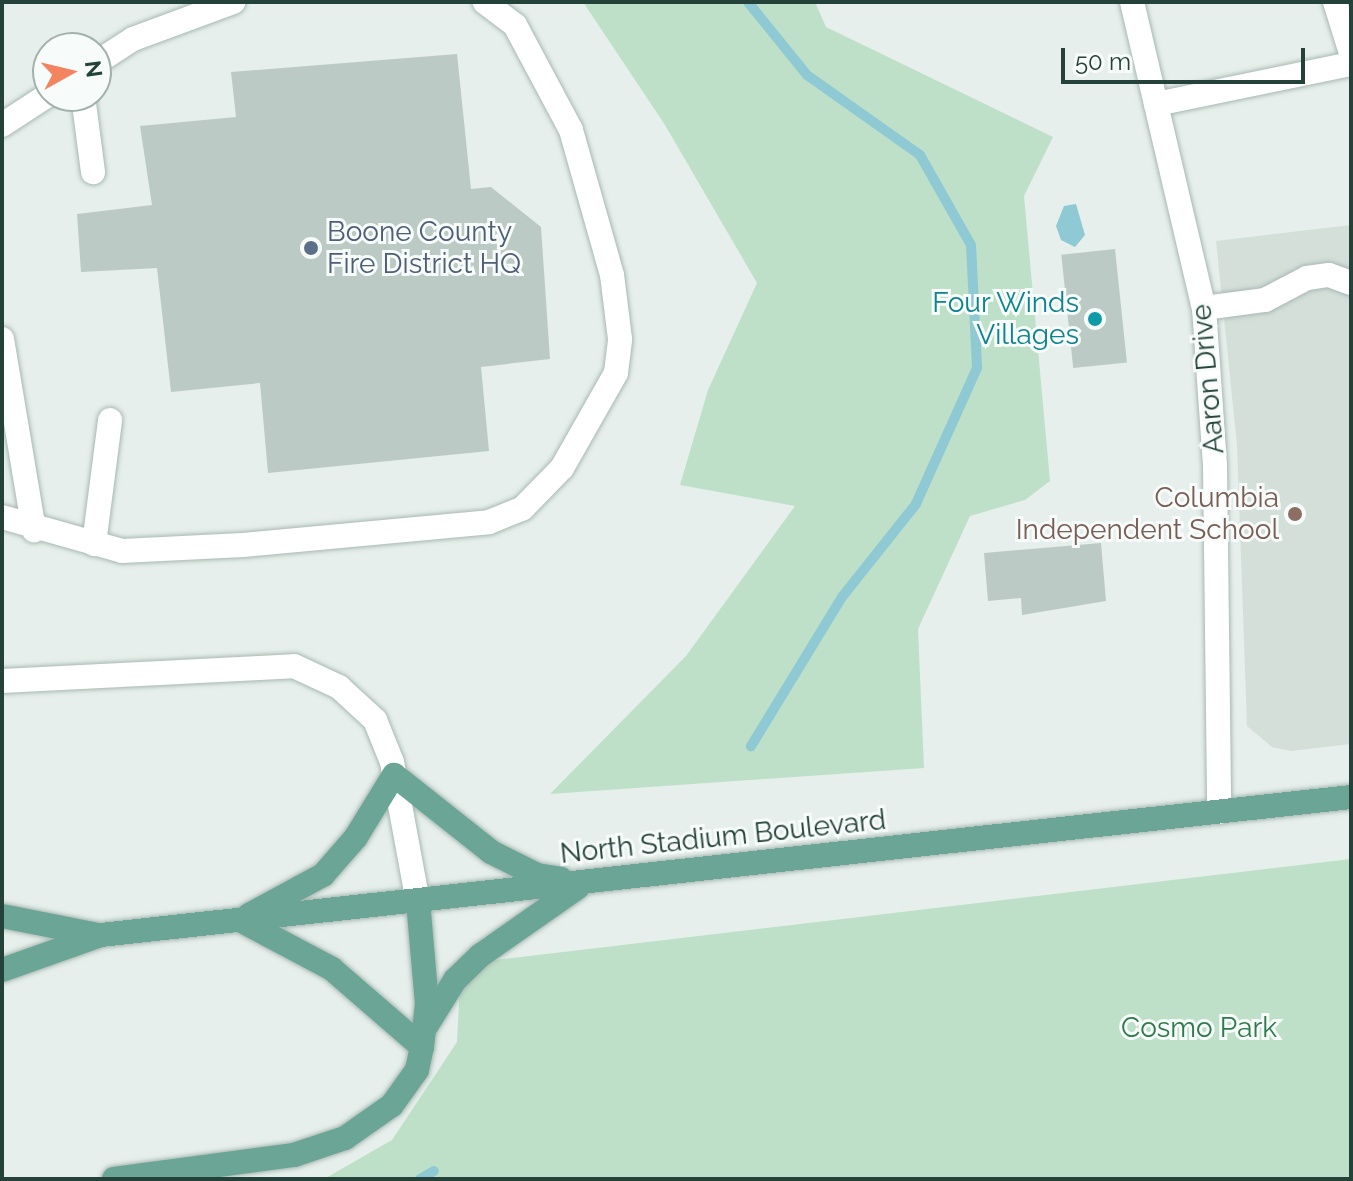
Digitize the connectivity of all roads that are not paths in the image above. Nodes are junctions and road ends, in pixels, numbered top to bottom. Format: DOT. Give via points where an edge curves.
graph roads {
  1 [pos="233,2"];
  2 [pos="485,2"];
  3 [pos="1132,2"];
  4 [pos="1335,2"];
  5 [pos="112,53"];
  6 [pos="1351,53"];
  7 [pos="1351,64"];
  8 [pos="1156,104"];
  9 [pos="32,105"];
  10 [pos="85,112"];
  11 [pos="2,125"];
  12 [pos="93,172"];
  13 [pos="1351,283"];
  14 [pos="1204,308"];
  15 [pos="2,339"];
  16 [pos="110,420"];
  17 [pos="2,517"];
  18 [pos="34,530"];
  19 [pos="94,544"];
  20 [pos="2,681"];
  21 [pos="394,775"];
  22 [pos="1351,797"];
  23 [pos="1219,812"];
  24 [pos="583,883"];
  25 [pos="418,902"];
  26 [pos="2,916"];
  27 [pos="240,920"];
  28 [pos="101,935"];
  29 [pos="2,970"];
  30 [pos="423,1038"];
  31 [pos="114,1179"];
  1 -- 5 [label="street" via="133,39"];
  2 -- 19 [label="street" via="515,25 571,130 612,275 620,339 616,373 562,468 522,509 489,522 243,545 122,551"];
  3 -- 8 [label="street, Aaron Drive"];
  4 -- 6 [label="street"];
  7 -- 8 [label="street"];
  8 -- 14 [label="street, Aaron Drive"];
  9 -- 11 [label="street"];
  10 -- 12 [label="street"];
  13 -- 14 [label="street" via="1329,275 1307,278 1265,300"];
  14 -- 23 [label="street, Aaron Drive" via="1215,465"];
  15 -- 18 [label="street"];
  16 -- 19 [label="street"];
  17 -- 18 [label="street"];
  18 -- 19 [label="street"];
  20 -- 21 [label="street" via="294,666 339,687 375,720"];
  21 -- 24 [label="main road" via="491,852 537,875"];
  21 -- 25 [label="street"];
  21 -- 27 [label="main road" via="356,837 323,875"];
  22 -- 23 [label="main road, North Stadium Boulevard"];
  23 -- 24 [label="main road, North Stadium Boulevard"];
  24 -- 25 [label="main road, North Stadium Boulevard"];
  24 -- 30 [label="main road" via="481,955 455,980"];
  25 -- 27 [label="main road, North Stadium Boulevard"];
  25 -- 30 [label="main road" via="427,1004"];
  26 -- 28 [label="main road, North Stadium Boulevard"];
  27 -- 28 [label="main road, North Stadium Boulevard"];
  27 -- 30 [label="main road" via="332,969"];
  28 -- 29 [label="main road, North Stadium Boulevard"];
  30 -- 31 [label="main road" via="417,1070 392,1105 345,1138 277,1159"];
}
